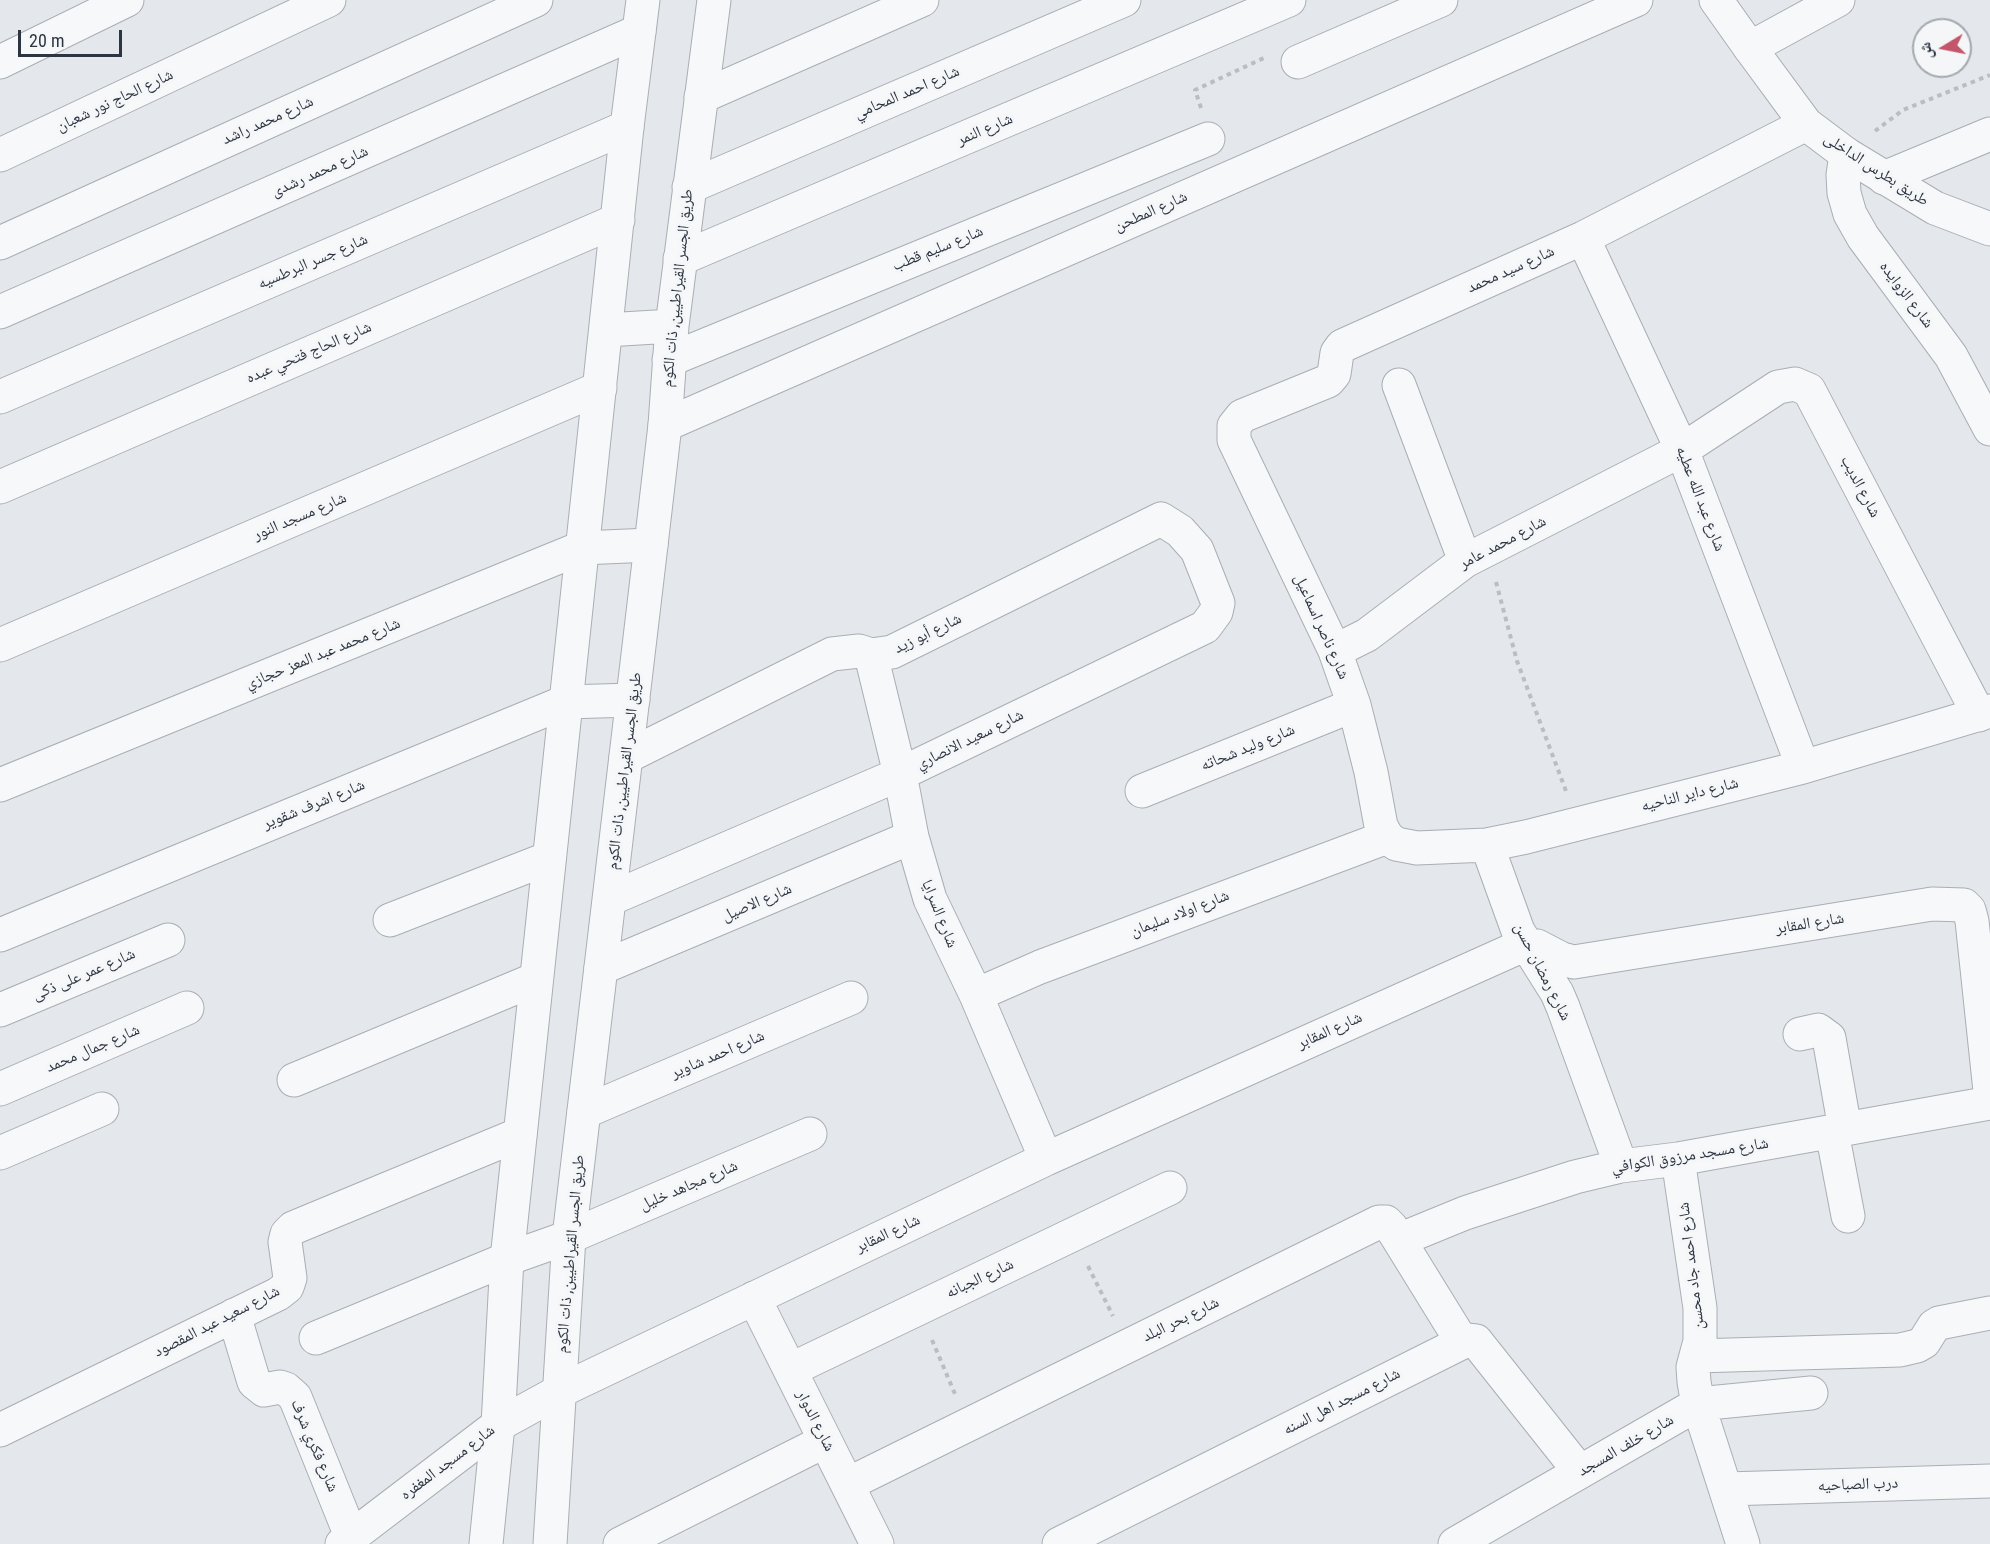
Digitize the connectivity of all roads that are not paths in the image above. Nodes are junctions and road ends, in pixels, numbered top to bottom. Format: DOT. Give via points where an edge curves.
graph roads {
  1 [pos="127,0"];
  2 [pos="329,0"];
  3 [pos="536,0"];
  4 [pos="714,0"];
  5 [pos="922,0"];
  6 [pos="1124,0"];
  7 [pos="1289,0"];
  8 [pos="1441,0"];
  9 [pos="1636,0"];
  10 [pos="1716,0"];
  11 [pos="1838,0"];
  12 [pos="641,15"];
  13 [pos="1749,48"];
  14 [pos="0,62"];
  15 [pos="1298,62"];
  16 [pos="701,96"];
  17 [pos="1806,124"];
  18 [pos="627,127"];
  19 [pos="1990,134"];
  20 [pos="1208,139"];
  21 [pos="1846,154"];
  22 [pos="0,155"];
  23 [pos="1884,178"];
  24 [pos="689,187"];
  25 [pos="618,220"];
  26 [pos="1990,229"];
  27 [pos="1583,238"];
  28 [pos="0,243"];
  29 [pos="680,259"];
  30 [pos="0,312"];
  31 [pos="672,326"];
  32 [pos="606,330"];
  33 [pos="669,360"];
  34 [pos="1399,385"];
  35 [pos="600,388"];
  36 [pos="0,397"];
  37 [pos="665,425"];
  38 [pos="1234,426"];
  39 [pos="1990,429"];
  40 [pos="1682,450"];
  41 [pos="0,487"];
  42 [pos="1161,519"];
  43 [pos="651,545"];
  44 [pos="581,548"];
  45 [pos="1476,556"];
  46 [pos="0,645"];
  47 [pos="1335,651"];
  48 [pos="872,655"];
  49 [pos="633,700"];
  50 [pos="565,702"];
  51 [pos="1354,705"];
  52 [pos="1985,713"];
  53 [pos="626,757"];
  54 [pos="1803,767"];
  55 [pos="900,774"];
  56 [pos="0,785"];
  57 [pos="1142,791"];
  58 [pos="912,837"];
  59 [pos="1387,837"];
  60 [pos="1487,845"];
  61 [pos="549,858"];
  62 [pos="609,898"];
  63 [pos="390,921"];
  64 [pos="0,935"];
  65 [pos="168,940"];
  66 [pos="1527,945"];
  67 [pos="602,968"];
  68 [pos="536,979"];
  69 [pos="976,995"];
  70 [pos="851,998"];
  71 [pos="187,1008"];
  72 [pos="0,1010"];
  73 [pos="1800,1034"];
  74 [pos="294,1080"];
  75 [pos="0,1089"];
  76 [pos="1990,1091"];
  77 [pos="1990,1103"];
  78 [pos="102,1109"];
  79 [pos="584,1112"];
  80 [pos="1839,1130"];
  81 [pos="520,1134"];
  82 [pos="810,1134"];
  83 [pos="0,1153"];
  84 [pos="1046,1159"];
  85 [pos="1678,1159"];
  86 [pos="1621,1166"];
  87 [pos="1170,1188"];
  88 [pos="1848,1216"];
  89 [pos="569,1237"];
  90 [pos="1399,1240"];
  91 [pos="507,1259"];
  92 [pos="754,1298"];
  93 [pos="1990,1313"];
  94 [pos="234,1315"];
  95 [pos="316,1338"];
  96 [pos="1462,1342"];
  97 [pos="1696,1356"];
  98 [pos="790,1370"];
  99 [pos="560,1391"];
  100 [pos="1811,1393"];
  101 [pos="1698,1404"];
  102 [pos="498,1425"];
  103 [pos="0,1430"];
  104 [pos="825,1441"];
  105 [pos="1580,1472"];
  106 [pos="1990,1481"];
  107 [pos="848,1484"];
  108 [pos="1727,1490"];
  109 [pos="347,1540"];
  110 [pos="486,1544"];
  111 [pos="550,1544"];
  112 [pos="620,1544"];
  113 [pos="877,1544"];
  114 [pos="1059,1544"];
  115 [pos="1455,1544"];
  116 [pos="1743,1544"];
  1 -- 14 [label="street"];
  2 -- 22 [label="street, شارع الحاج نور شعبان"];
  3 -- 28 [label="street, شارع محمد راشد"];
  4 -- 16 [label="street, طريق الجسر القيراطيين, ذات الكوم"];
  5 -- 16 [label="street"];
  6 -- 24 [label="street, شارع احمد المحامي"];
  7 -- 29 [label="street, شارع النمر"];
  8 -- 15 [label="street"];
  9 -- 37 [label="street, شارع المطحن"];
  10 -- 13 [label="street, طريق بطرس الداخلى"];
  11 -- 13 [label="street"];
  12 -- 18 [label="street"];
  12 -- 30 [label="street, شارع محمد رشدى"];
  13 -- 17 [label="street, طريق بطرس الداخلى"];
  16 -- 24 [label="street, طريق الجسر القيراطيين, ذات الكوم"];
  17 -- 21 [label="street, طريق بطرس الداخلى"];
  17 -- 27 [label="street, شارع سيد محمد"];
  18 -- 25 [label="street"];
  18 -- 36 [label="street, شارع جسر البرطسيه"];
  19 -- 23 [label="street"];
  20 -- 33 [label="street, شارع سليم قطب"];
  21 -- 23 [label="street, طريق بطرس الداخلى"];
  21 -- 39 [label="street, شارع الزوايده" via="1844,193 1850,214 1951,356"];
  23 -- 26 [label="street, طريق بطرس الداخلى" via="1935,208"];
  24 -- 29 [label="street, طريق الجسر القيراطيين, ذات الكوم"];
  25 -- 32 [label="street"];
  25 -- 41 [label="street, شارع الحاج فتحي عبده"];
  27 -- 38 [label="street, شارع سيد محمد" via="1342,346 1328,381 1242,416"];
  27 -- 40 [label="street, شارع عبد الله عطيه"];
  29 -- 31 [label="street, طريق الجسر القيراطيين, ذات الكوم"];
  31 -- 32 [label="street"];
  31 -- 33 [label="street, طريق الجسر القيراطيين, ذات الكوم"];
  32 -- 35 [label="street"];
  33 -- 37 [label="street, طريق الجسر القيراطيين, ذات الكوم"];
  34 -- 45 [label="street"];
  35 -- 44 [label="street"];
  35 -- 46 [label="street, شارع مسجد النور"];
  37 -- 43 [label="street, طريق الجسر القيراطيين, ذات الكوم"];
  38 -- 47 [label="street, شارع ناصر اسماعيل" via="1234,440"];
  40 -- 45 [label="street, شارع محمد عامر"];
  40 -- 52 [label="street, شارع الديب" via="1778,387 1795,384 1809,390"];
  40 -- 54 [label="street, شارع عبد الله عطيه"];
  42 -- 48 [label="street, شارع أبو زيد" via="892,652"];
  42 -- 55 [label="street, شارع سعيد الانصاري" via="1180,531 1197,550 1218,603 1205,627"];
  43 -- 44 [label="street, شارع محمد عبد المعز حجازي"];
  43 -- 49 [label="street, طريق الجسر القيراطيين, ذات الكوم"];
  44 -- 50 [label="street"];
  44 -- 56 [label="street, شارع محمد عبد المعز حجازي"];
  45 -- 47 [label="street, شارع محمد عامر" via="1367,635"];
  47 -- 51 [label="street, شارع ناصر اسماعيل"];
  48 -- 53 [label="street, شارع أبو زيد" via="859,651 832,654"];
  48 -- 55 [label="street, شارع السرايا"];
  49 -- 50 [label="street, شارع اشرف شقوير"];
  49 -- 53 [label="street, طريق الجسر القيراطيين, ذات الكوم"];
  50 -- 61 [label="street"];
  50 -- 64 [label="street, شارع اشرف شقوير"];
  51 -- 57 [label="street, شارع وليد شحاته"];
  51 -- 59 [label="street, شارع ناصر اسماعيل"];
  52 -- 54 [label="street, شارع داير الناحيه"];
  53 -- 62 [label="street, طريق الجسر القيراطيين, ذات الكوم"];
  54 -- 60 [label="street, شارع داير الناحيه"];
  55 -- 58 [label="street, شارع السرايا"];
  55 -- 62 [label="street, شارع سعيد الانصاري"];
  58 -- 67 [label="street, شارع الاصيل"];
  58 -- 69 [label="street, شارع السرايا" via="930,898"];
  59 -- 60 [label="street, شارع داير الناحيه" via="1406,847"];
  59 -- 69 [label="street, شارع اولاد سليمان" via="1040,967"];
  60 -- 66 [label="street, شارع رمضان حسن" via="1518,931"];
  61 -- 63 [label="street"];
  61 -- 68 [label="street"];
  62 -- 67 [label="street, طريق الجسر القيراطيين, ذات الكوم"];
  65 -- 72 [label="street, شارع عمر على ذكى"];
  66 -- 76 [label="street, شارع المقابر" via="1574,962 1932,904 1964,905 1972,921"];
  66 -- 84 [label="street, شارع المقابر"];
  66 -- 86 [label="street, شارع رمضان حسن" via="1563,1007"];
  67 -- 79 [label="street, طريق الجسر القيراطيين, ذات الكوم"];
  68 -- 74 [label="street"];
  68 -- 81 [label="street"];
  69 -- 84 [label="street, شارع السرايا"];
  70 -- 79 [label="street, شارع احمد شاوير"];
  71 -- 75 [label="street, شارع جمال محمد"];
  73 -- 80 [label="street" via="1818,1030 1829,1038"];
  77 -- 80 [label="street, شارع مسجد مرزوق الكوافي"];
  78 -- 83 [label="street"];
  79 -- 89 [label="street, طريق الجسر القيراطيين, ذات الكوم"];
  80 -- 85 [label="street, شارع مسجد مرزوق الكوافي"];
  80 -- 88 [label="street"];
  81 -- 91 [label="street"];
  81 -- 94 [label="street, شارع سعيد عبد المقصود" via="293,1228 285,1242 290,1278 286,1287"];
  82 -- 89 [label="street, شارع مجاهد خليل"];
  84 -- 92 [label="street, شارع المقابر"];
  85 -- 86 [label="street, شارع مسجد مرزوق الكوافي"];
  85 -- 97 [label="street, شارع احمد جاد محسن" via="1700,1308"];
  86 -- 90 [label="street, شارع مسجد مرزوق الكوافي" via="1465,1213"];
  87 -- 98 [label="street, شارع الجبانه"];
  89 -- 91 [label="street, شارع مجاهد خليل"];
  89 -- 99 [label="street, طريق الجسر القيراطيين, ذات الكوم"];
  90 -- 96 [label="street, شارع بحر البلد"];
  90 -- 107 [label="street, شارع بحر البلد" via="1389,1223 1379,1222"];
  91 -- 95 [label="street, شارع مجاهد خليل"];
  91 -- 102 [label="street"];
  92 -- 98 [label="street, شارع الدوار"];
  92 -- 99 [label="street, شارع المقابر"];
  93 -- 97 [label="street" via="1939,1323 1924,1342 1900,1350"];
  94 -- 103 [label="street, شارع سعيد عبد المقصود"];
  94 -- 109 [label="street, شارع فكري شرف" via="254,1382 264,1390 286,1389 295,1397"];
  96 -- 105 [label="street" via="1476,1341"];
  96 -- 114 [label="street, شارع مسجد اهل السنه"];
  97 -- 101 [label="street, شارع احمد جاد محسن" via="1693,1367"];
  98 -- 104 [label="street, شارع الدوار"];
  99 -- 102 [label="street, شارع مسجد المغفره"];
  99 -- 111 [label="street, طريق الجسر القيراطيين, ذات الكوم"];
  100 -- 101 [label="street, شارع خلف المسجد"];
  101 -- 105 [label="street, شارع خلف المسجد"];
  101 -- 108 [label="street, شارع احمد جاد محسن"];
  102 -- 109 [label="street, شارع مسجد المغفره"];
  102 -- 110 [label="street"];
  104 -- 107 [label="street, شارع الدوار"];
  104 -- 112 [label="street"];
  105 -- 115 [label="street, شارع خلف المسجد"];
  106 -- 108 [label="street, درب الصباحيه"];
  107 -- 113 [label="street, شارع الدوار"];
  108 -- 116 [label="street, شارع احمد جاد محسن"];
}
